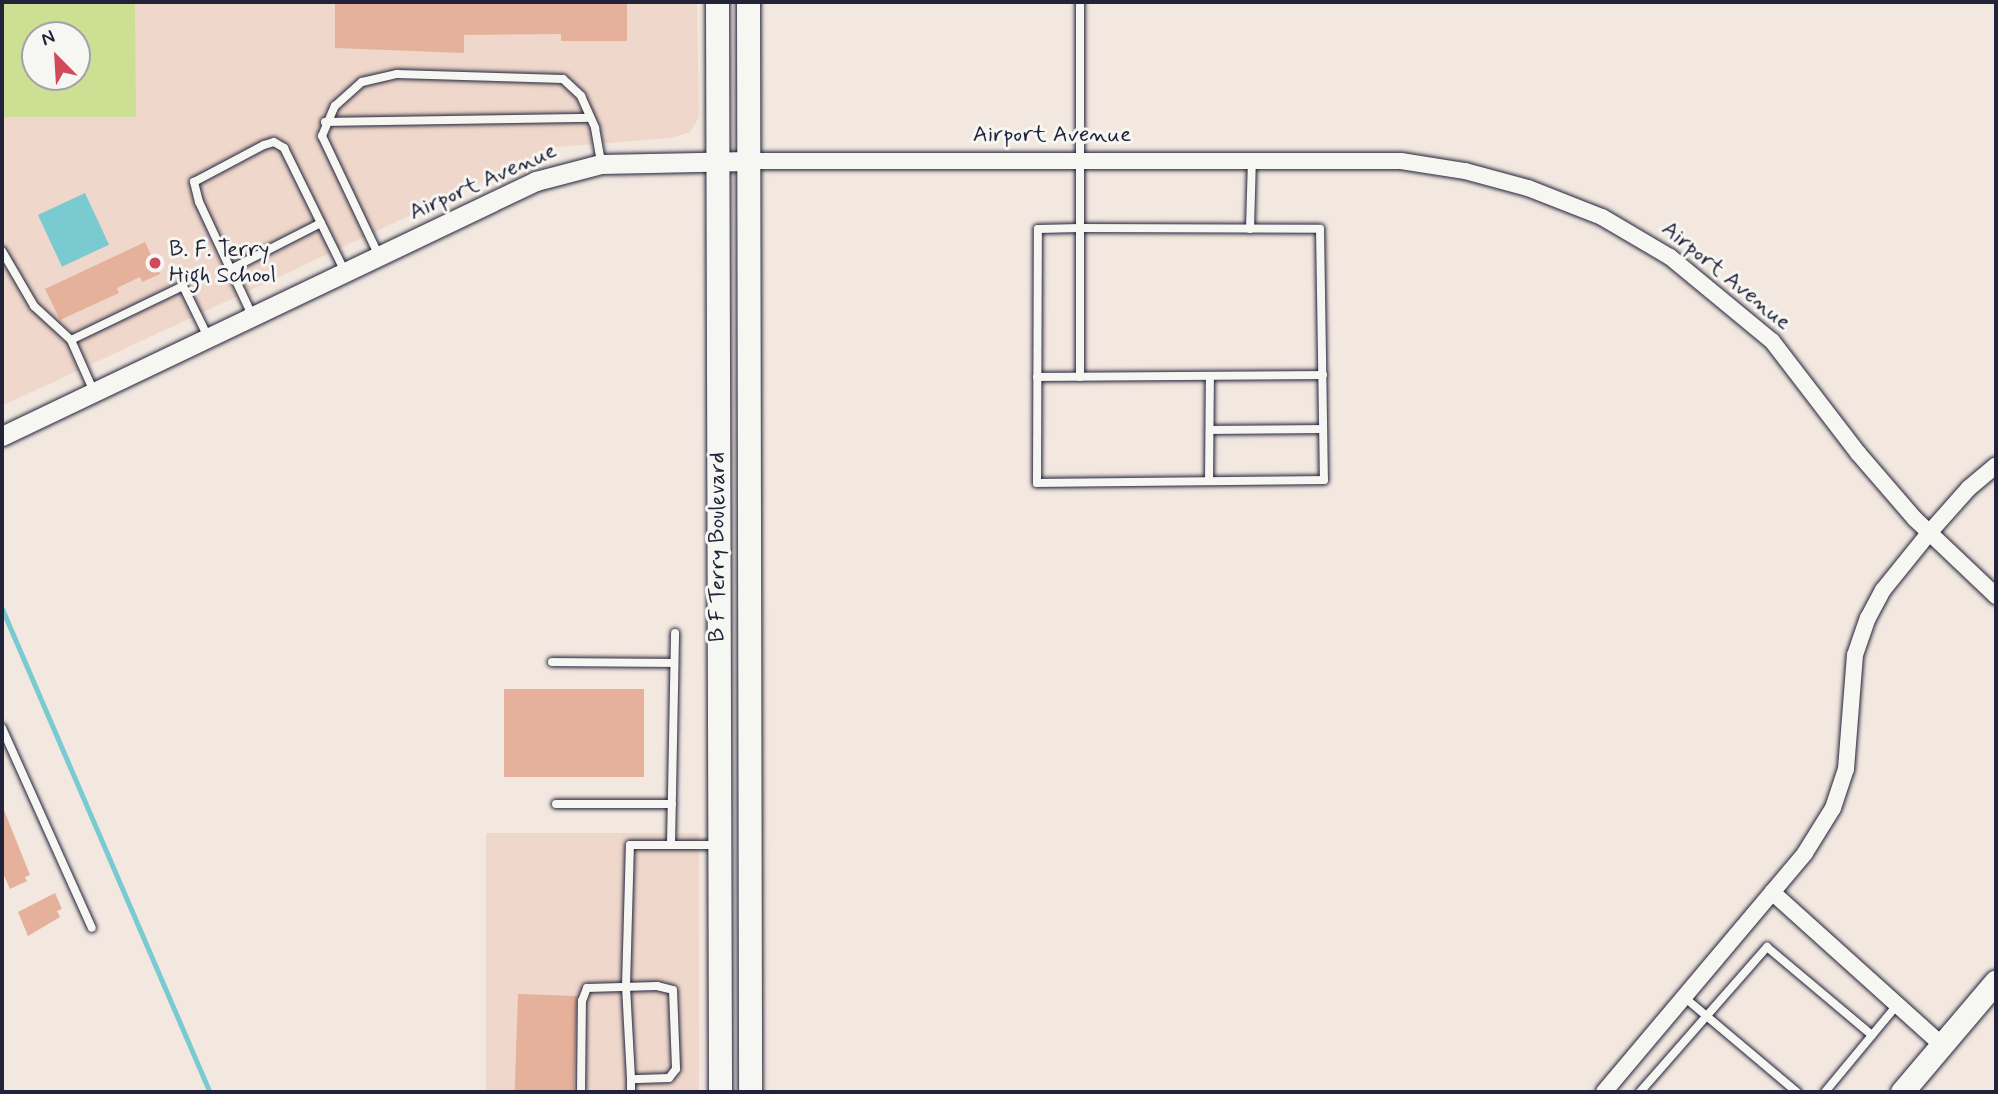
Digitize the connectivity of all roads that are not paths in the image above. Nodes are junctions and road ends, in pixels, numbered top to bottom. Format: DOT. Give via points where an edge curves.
graph roads {
  1 [pos="717,2"];
  2 [pos="748,2"];
  3 [pos="1080,2"];
  4 [pos="590,118"];
  5 [pos="325,122"];
  6 [pos="1252,159"];
  7 [pos="1080,160"];
  8 [pos="717,162"];
  9 [pos="748,162"];
  10 [pos="601,164"];
  11 [pos="321,223"];
  12 [pos="1080,228"];
  13 [pos="1250,229"];
  14 [pos="2,250"];
  15 [pos="379,256"];
  16 [pos="230,269"];
  17 [pos="345,272"];
  18 [pos="253,316"];
  19 [pos="208,337"];
  20 [pos="71,340"];
  21 [pos="1323,375"];
  22 [pos="1210,376"];
  23 [pos="1037,377"];
  24 [pos="1080,377"];
  25 [pos="94,392"];
  26 [pos="1323,429"];
  27 [pos="1210,430"];
  28 [pos="2,436"];
  29 [pos="1996,466"];
  30 [pos="1209,481"];
  31 [pos="1929,533"];
  32 [pos="1996,596"];
  33 [pos="675,634"];
  34 [pos="552,662"];
  35 [pos="674,663"];
  36 [pos="2,728"];
  37 [pos="556,804"];
  38 [pos="672,804"];
  39 [pos="671,845"];
  40 [pos="719,845"];
  41 [pos="1772,892"];
  42 [pos="92,928"];
  43 [pos="1996,981"];
  44 [pos="626,986"];
  45 [pos="1684,997"];
  46 [pos="1897,1005"];
  47 [pos="1707,1014"];
  48 [pos="1872,1035"];
  49 [pos="1942,1045"];
  50 [pos="631,1079"];
  51 [pos="582,1092"];
  52 [pos="631,1092"];
  53 [pos="720,1092"];
  54 [pos="750,1092"];
  55 [pos="1604,1092"];
  56 [pos="1640,1092"];
  57 [pos="1797,1092"];
  58 [pos="1825,1092"];
  59 [pos="1902,1092"];
  1 -- 8 [label="main road, B F Terry Boulevard"];
  2 -- 9 [label="main road, B F Terry Boulevard"];
  3 -- 7 [label="lane"];
  4 -- 5 [label="lane"];
  4 -- 5 [label="lane" via="581,96 556,77 397,74 362,82 346,93"];
  4 -- 10 [label="lane"];
  5 -- 15 [label="lane" via="325,148"];
  6 -- 7 [label="street, Airport Avenue"];
  6 -- 13 [label="lane"];
  6 -- 31 [label="street, Airport Avenue" via="1401,162 1465,171 1528,188 1602,218 1670,257 1772,341 1858,453"];
  7 -- 9 [label="street, Airport Avenue"];
  7 -- 12 [label="lane"];
  8 -- 9 [label="street, Airport Avenue"];
  8 -- 10 [label="street, Airport Avenue"];
  8 -- 40 [label="main road, B F Terry Boulevard"];
  9 -- 54 [label="main road, B F Terry Boulevard"];
  10 -- 15 [label="street, Airport Avenue" via="536,181"];
  11 -- 16 [label="lane"];
  11 -- 16 [label="lane" via="284,148 274,142 264,145 194,182"];
  11 -- 17 [label="lane"];
  12 -- 13 [label="lane"];
  12 -- 23 [label="lane" via="1038,229"];
  12 -- 24 [label="lane"];
  13 -- 21 [label="lane" via="1321,229"];
  14 -- 20 [label="lane" via="34,306"];
  15 -- 17 [label="street, Airport Avenue"];
  16 -- 18 [label="lane"];
  17 -- 18 [label="street, Airport Avenue"];
  18 -- 19 [label="street, Airport Avenue"];
  19 -- 20 [label="lane" via="183,286"];
  19 -- 25 [label="street, Airport Avenue"];
  20 -- 25 [label="lane"];
  21 -- 22 [label="lane"];
  21 -- 26 [label="lane"];
  22 -- 24 [label="lane"];
  22 -- 27 [label="lane"];
  23 -- 24 [label="lane"];
  23 -- 30 [label="lane" via="1037,483"];
  25 -- 28 [label="street, Airport Avenue"];
  26 -- 27 [label="lane"];
  26 -- 30 [label="lane" via="1324,480"];
  27 -- 30 [label="lane"];
  29 -- 31 [label="street" via="1969,488"];
  31 -- 32 [label="street, Airport Avenue"];
  31 -- 41 [label="street" via="1884,590 1855,655 1846,769 1833,808"];
  33 -- 35 [label="lane"];
  34 -- 35 [label="lane"];
  35 -- 38 [label="lane"];
  36 -- 42 [label="lane"];
  37 -- 38 [label="lane"];
  38 -- 39 [label="lane"];
  39 -- 40 [label="lane"];
  39 -- 44 [label="lane" via="631,845"];
  40 -- 53 [label="main road, B F Terry Boulevard"];
  41 -- 45 [label="street"];
  41 -- 46 [label="street"];
  43 -- 49 [label="main road"];
  44 -- 50 [label="lane"];
  44 -- 50 [label="lane" via="673,990 676,1001 676,1069 670,1078"];
  44 -- 51 [label="lane" via="587,988 582,1002"];
  45 -- 47 [label="lane"];
  45 -- 55 [label="street"];
  46 -- 48 [label="lane"];
  46 -- 49 [label="street"];
  47 -- 48 [label="lane" via="1768,947"];
  47 -- 56 [label="lane"];
  47 -- 57 [label="lane"];
  48 -- 58 [label="lane"];
  49 -- 59 [label="main road"];
  50 -- 52 [label="lane"];
}
